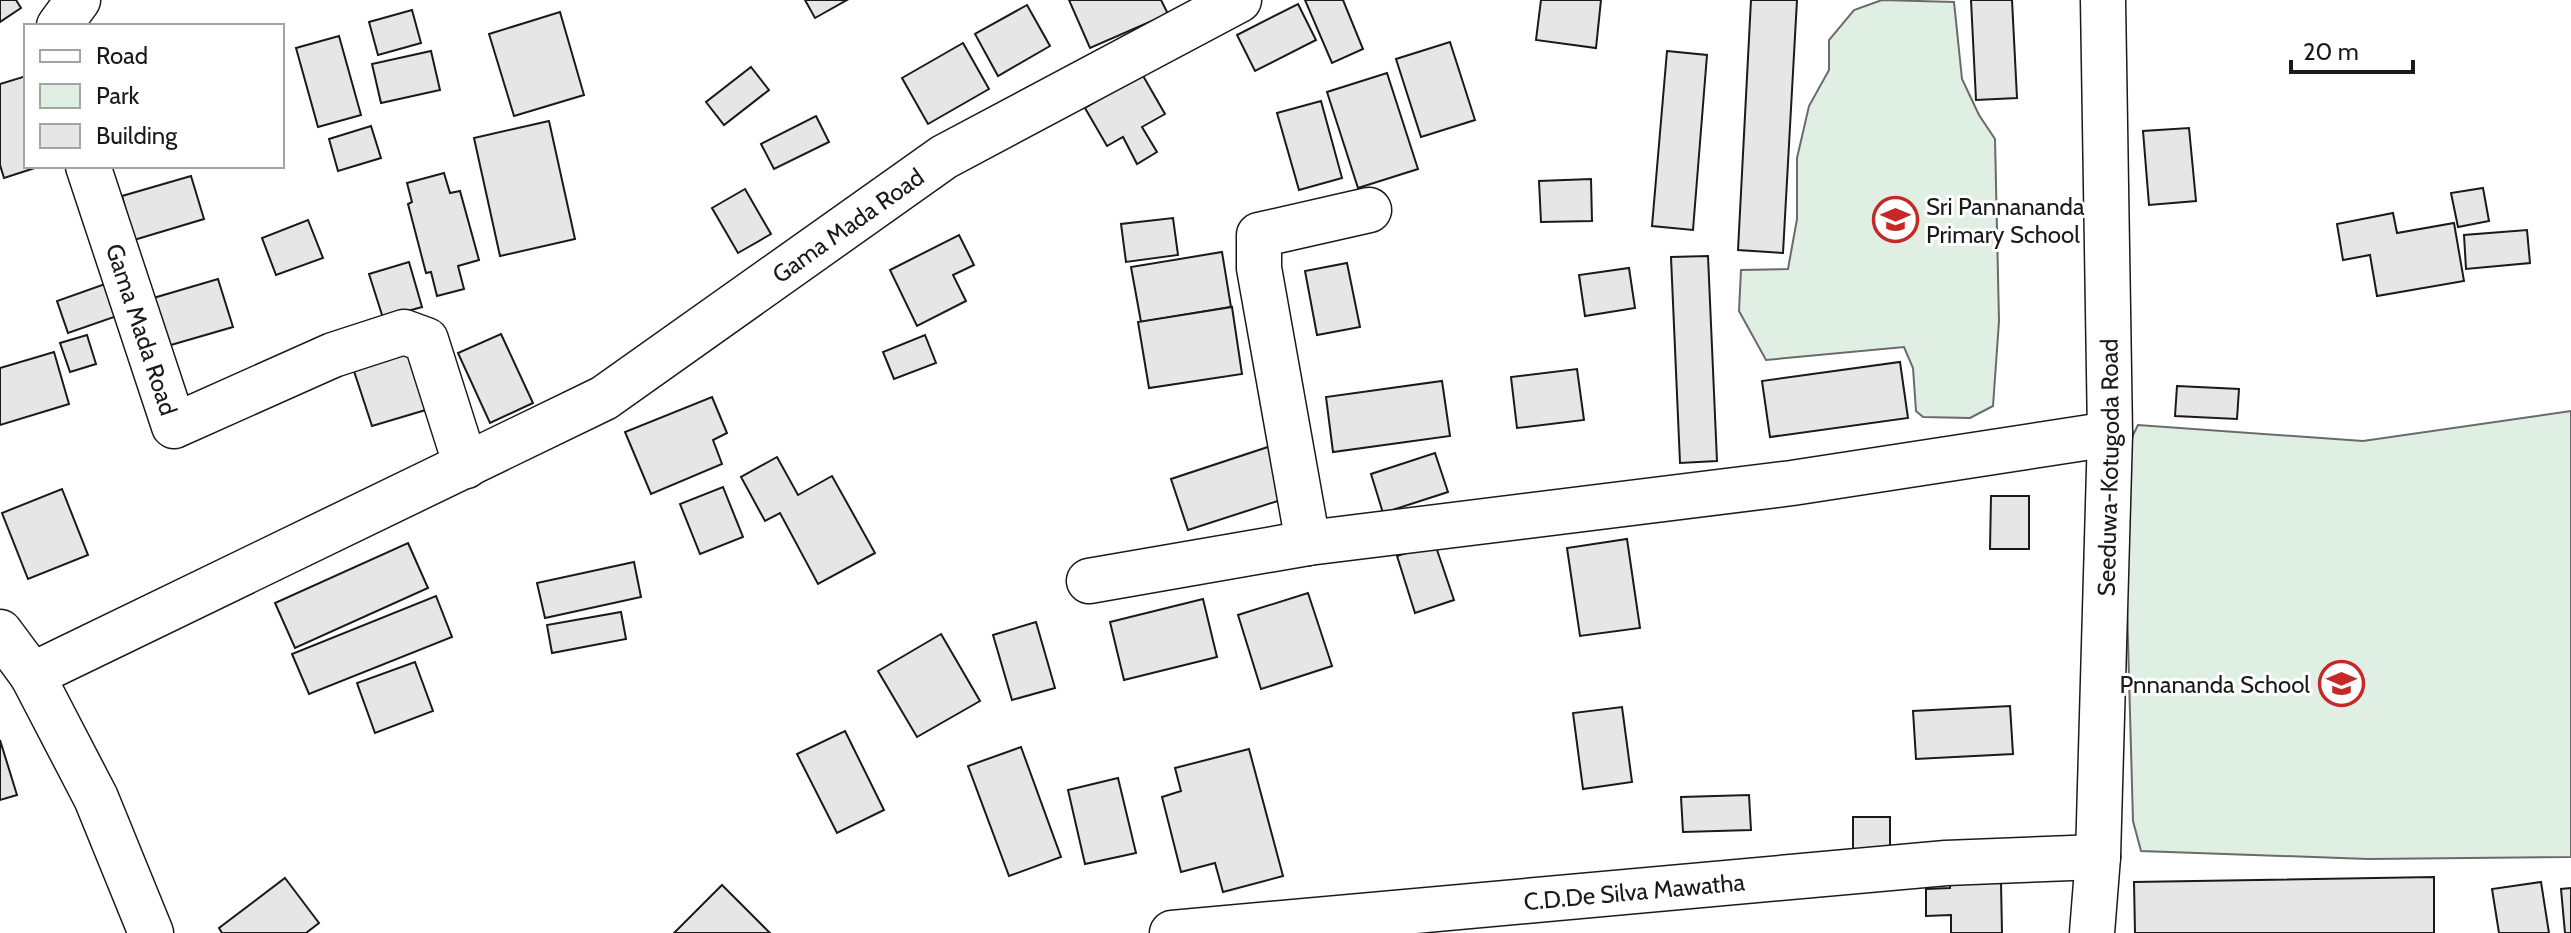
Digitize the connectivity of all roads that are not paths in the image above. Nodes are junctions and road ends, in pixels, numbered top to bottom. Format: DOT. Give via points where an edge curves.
graph roads {
  1 [pos="78,0"];
  2 [pos="1239,0"];
  3 [pos="2103,0"];
  4 [pos="60,24"];
  5 [pos="89,168"];
  6 [pos="1369,210"];
  7 [pos="2110,434"];
  8 [pos="466,466"];
  9 [pos="1308,543"];
  10 [pos="1089,581"];
  11 [pos="0,632"];
  12 [pos="32,675"];
  13 [pos="2098,857"];
  14 [pos="151,933"];
  15 [pos="1172,933"];
  16 [pos="2092,933"];
  1 -- 4 [label="street"];
  2 -- 8 [label="street, Gama Mada Road" via="944,157 604,398"];
  3 -- 7 [label="street, Seeduwa-Kotugoda Road"];
  5 -- 8 [label="street, Gama Mada Road" via="174,426 333,355 404,332 426,340"];
  6 -- 9 [label="street" via="1259,235 1259,268"];
  7 -- 9 [label="street" via="1792,483"];
  7 -- 13 [label="street, Seeduwa-Kotugoda Road"];
  8 -- 12 [label="street, Gama Mada Road"];
  9 -- 10 [label="street"];
  11 -- 12 [label="street"];
  12 -- 14 [label="street" via="96,798"];
  13 -- 15 [label="street, C.D.De Silva Mawatha" via="1946,863"];
  13 -- 16 [label="street, Seeduwa-Kotugoda Road"];
}
